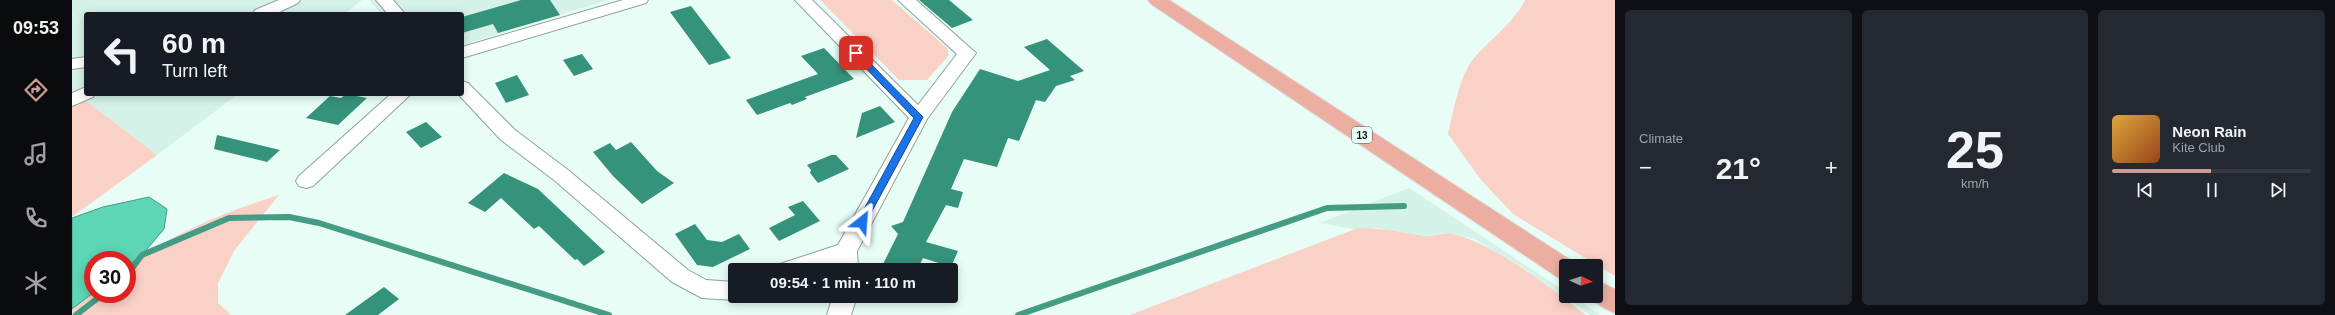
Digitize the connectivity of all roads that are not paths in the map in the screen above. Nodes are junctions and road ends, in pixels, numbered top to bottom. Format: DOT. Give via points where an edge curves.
graph roads {
  1 [pos="292,0"];
  2 [pos="384,0"];
  3 [pos="640,0"];
  4 [pos="803,0"];
  5 [pos="906,0"];
  6 [pos="1157,0"];
  7 [pos="265,12"];
  8 [pos="395,12"];
  9 [pos="464,52"];
  10 [pos="84,62"];
  11 [pos="72,64"];
  12 [pos="464,89"];
  13 [pos="84,94"];
  14 [pos="400,96"];
  15 [pos="72,100"];
  16 [pos="919,117"];
  17 [pos="306,181"];
  18 [pos="846,261"];
  19 [pos="833,263"];
  20 [pos="1559,265"];
  21 [pos="728,291"];
  22 [pos="1603,294"];
  23 [pos="1615,302"];
  24 [pos="843,303"];
  25 [pos="839,315"];
  1 -- 7 [label="street"];
  2 -- 8 [label="street"];
  3 -- 9 [label="street"];
  4 -- 16 [label="street"];
  5 -- 16 [label="street" via="967,53"];
  6 -- 20 [label="main road, 13"];
  10 -- 11 [label="street"];
  12 -- 21 [label="street" via="508,135 561,175 680,276 702,289"];
  13 -- 15 [label="street"];
  14 -- 17 [label="street"];
  16 -- 18 [label="street"];
  18 -- 19 [label="street"];
  22 -- 23 [label="main road"];
  24 -- 25 [label="street"];
}
